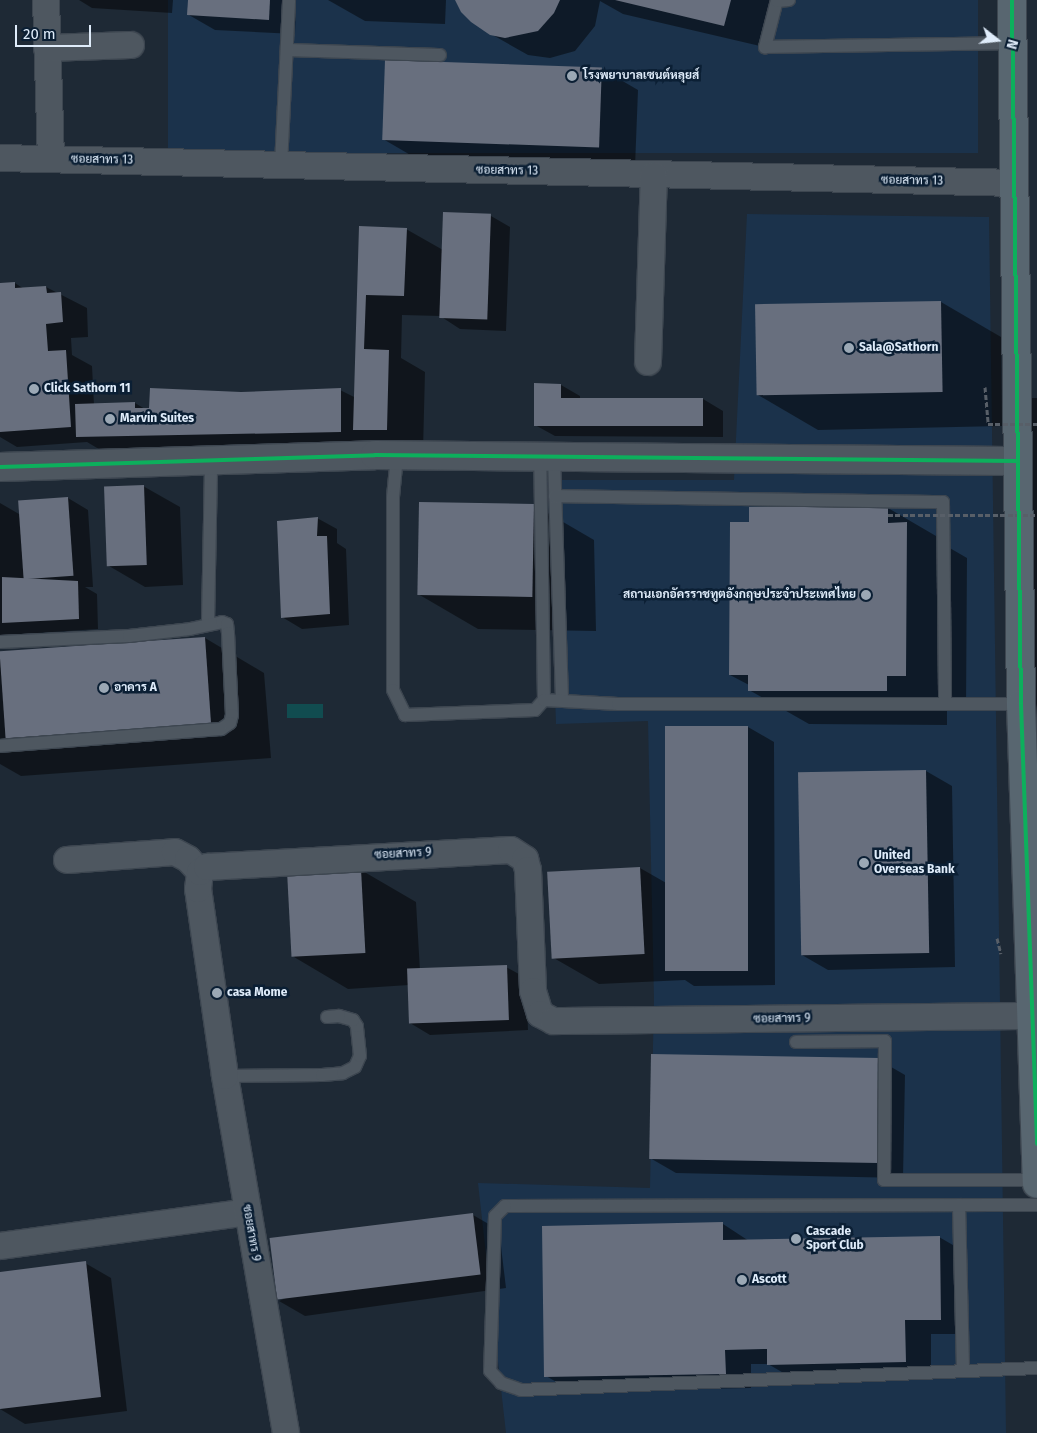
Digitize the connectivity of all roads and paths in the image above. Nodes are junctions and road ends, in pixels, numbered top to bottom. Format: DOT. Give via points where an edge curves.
graph roads {
  1 [pos="46,0"];
  2 [pos="289,0"];
  3 [pos="781,0"];
  4 [pos="1012,0"];
  5 [pos="1012,42"];
  6 [pos="131,45"];
  7 [pos="47,48"];
  8 [pos="287,50"];
  9 [pos="440,55"];
  10 [pos="0,158"];
  11 [pos="51,159"];
  12 [pos="281,165"];
  13 [pos="654,174"];
  14 [pos="1014,183"];
  15 [pos="648,362"];
  16 [pos="985,387"];
  17 [pos="1037,424"];
  18 [pos="396,456"];
  19 [pos="547,457"];
  20 [pos="212,461"];
  21 [pos="1017,462"];
  22 [pos="0,467"];
  23 [pos="555,496"];
  24 [pos="888,515"];
  25 [pos="1037,515"];
  26 [pos="208,623"];
  27 [pos="0,642"];
  28 [pos="544,700"];
  29 [pos="562,700"];
  30 [pos="945,704"];
  31 [pos="1021,704"];
  32 [pos="0,746"];
  33 [pos="68,860"];
  34 [pos="200,872"];
  35 [pos="997,938"];
  36 [pos="1003,962"];
  37 [pos="1030,1016"];
  38 [pos="327,1017"];
  39 [pos="796,1042"];
  40 [pos="226,1076"];
  41 [pos="1036,1143"];
  42 [pos="1037,1180"];
  43 [pos="1037,1184"];
  44 [pos="959,1205"];
  45 [pos="1037,1205"];
  46 [pos="248,1212"];
  47 [pos="0,1246"];
  48 [pos="1037,1368"];
  49 [pos="964,1370"];
  50 [pos="286,1433"];
  1 -- 7 [label="street"];
  2 -- 8 [label="lane"];
  3 -- 5 [label="lane" via="765,47"];
  4 -- 5 [label="main road"];
  5 -- 14 [label="main road"];
  6 -- 7 [label="street"];
  7 -- 11 [label="street"];
  8 -- 9 [label="lane"];
  8 -- 12 [label="lane"];
  10 -- 11 [label="street, ซอยสาทร 13"];
  11 -- 12 [label="street, ซอยสาทร 13"];
  12 -- 13 [label="street, ซอยสาทร 13"];
  13 -- 14 [label="street, ซอยสาทร 13"];
  13 -- 15 [label="street"];
  14 -- 21 [label="main road"];
  16 -- 17 [label="path, bridge" via="988,424"];
  18 -- 19 [label="street"];
  18 -- 20 [label="street"];
  18 -- 28 [label="lane" via="393,690 405,715 535,710"];
  19 -- 21 [label="street"];
  19 -- 23 [label="lane"];
  19 -- 28 [label="lane"];
  20 -- 22 [label="street"];
  20 -- 26 [label="lane"];
  21 -- 31 [label="main road"];
  23 -- 29 [label="lane"];
  23 -- 30 [label="lane" via="944,502"];
  24 -- 25 [label="path, bridge"];
  26 -- 27 [label="lane" via="190,629 129,636"];
  26 -- 32 [label="lane" via="227,624 232,715 230,723 221,729"];
  28 -- 29 [label="lane"];
  29 -- 30 [label="lane" via="618,704"];
  30 -- 31 [label="lane"];
  31 -- 37 [label="main road"];
  33 -- 34 [label="street" via="174,852 188,859"];
  34 -- 37 [label="street, ซอยสาทร 9" via="215,864 512,850 525,859 528,870 533,991 540,1014 554,1021"];
  34 -- 40 [label="street, ซอยสาทร 9" via="198,890"];
  35 -- 36 [label="path"];
  37 -- 41 [label="main road"];
  38 -- 40 [label="lane" via="340,1016 353,1020 357,1026 360,1056 355,1067 343,1073"];
  39 -- 42 [label="lane" via="885,1041 884,1180"];
  40 -- 46 [label="street, ซอยสาทร 9"];
  41 -- 42 [label="main road"];
  42 -- 43 [label="main road"];
  44 -- 45 [label="lane"];
  44 -- 49 [label="lane"];
  44 -- 49 [label="lane" via="505,1206 495,1216 490,1372 501,1383 521,1390"];
  46 -- 47 [label="street"];
  46 -- 50 [label="street, ซอยสาทร 9"];
  48 -- 49 [label="lane"];
}
